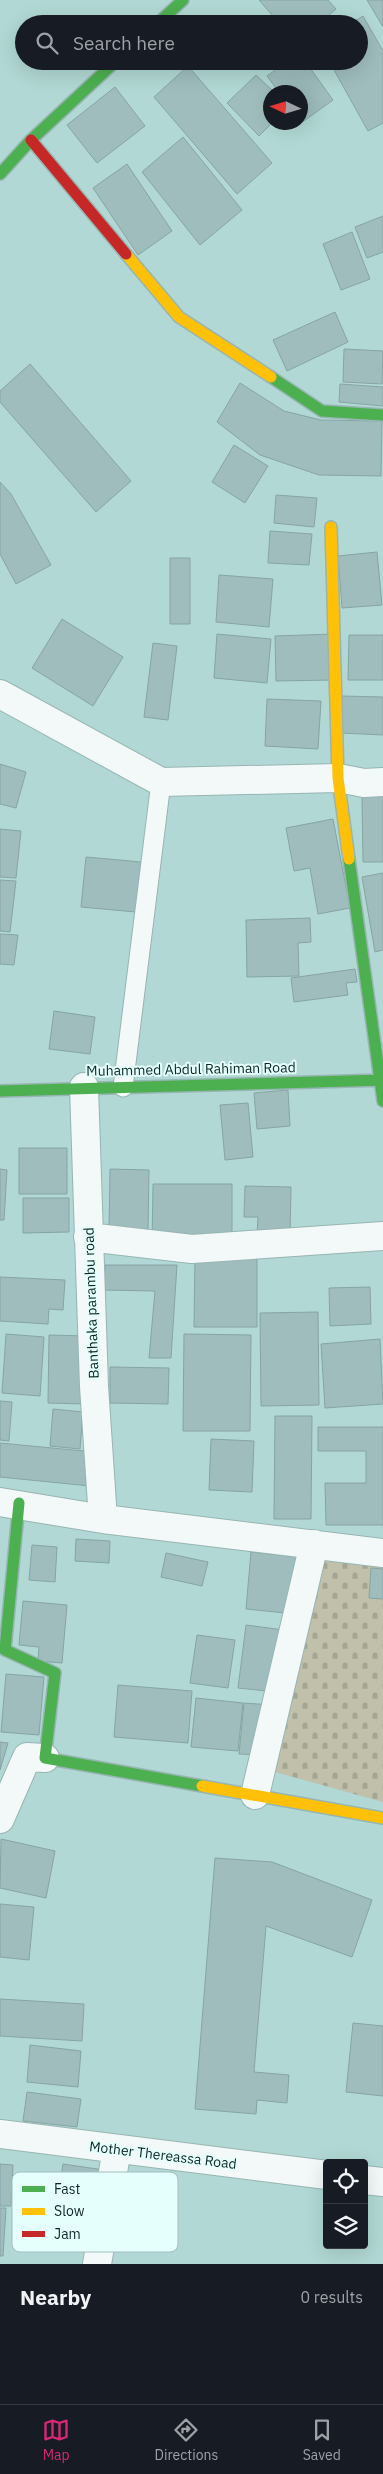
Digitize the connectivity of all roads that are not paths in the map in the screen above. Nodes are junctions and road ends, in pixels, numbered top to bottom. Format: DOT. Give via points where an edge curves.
graph roads {
  1 [pos="183,0"];
  2 [pos="167,15"];
  3 [pos="106,70"];
  4 [pos="30,140"];
  5 [pos="0,174"];
  6 [pos="383,415"];
  7 [pos="331,527"];
  8 [pos="0,694"];
  9 [pos="338,778"];
  10 [pos="161,782"];
  11 [pos="383,782"];
  12 [pos="382,1080"];
  13 [pos="84,1086"];
  14 [pos="123,1087"];
  15 [pos="0,1091"];
  16 [pos="383,1101"];
  17 [pos="383,1236"];
  18 [pos="88,1237"];
  19 [pos="9,1502"];
  20 [pos="104,1519"];
  21 [pos="314,1544"];
  22 [pos="383,1553"];
  23 [pos="45,1758"];
  24 [pos="255,1795"];
  25 [pos="383,1818"];
  26 [pos="0,1819"];
  27 [pos="0,2134"];
  28 [pos="117,2149"];
  29 [pos="113,2172"];
  30 [pos="323,2175"];
  31 [pos="368,2180"];
  32 [pos="383,2182"];
  1 -- 2 [label="street"];
  3 -- 4 [label="street"];
  4 -- 5 [label="street"];
  4 -- 6 [label="street" via="179,317 322,411"];
  7 -- 9 [label="street"];
  8 -- 10 [label="street"];
  9 -- 10 [label="street"];
  9 -- 11 [label="street" via="364,783"];
  9 -- 12 [label="street"];
  10 -- 14 [label="lane"];
  12 -- 14 [label="street, Muhammed Abdul Rahiman Road"];
  12 -- 16 [label="street"];
  13 -- 14 [label="street, Muhammed Abdul Rahiman Road"];
  13 -- 15 [label="street, Muhammed Abdul Rahiman Road"];
  13 -- 18 [label="street, Banthaka parambu road"];
  17 -- 18 [label="street" via="192,1249"];
  18 -- 20 [label="street, Banthaka parambu road"];
  19 -- 20 [label="street"];
  19 -- 23 [label="street" via="5,1650 55,1673"];
  20 -- 21 [label="street"];
  21 -- 22 [label="street"];
  21 -- 24 [label="street"];
  23 -- 24 [label="street"];
  23 -- 26 [label="street" via="27,1757"];
  24 -- 25 [label="street"];
  27 -- 28 [label="street, Mother Thereassa Road"];
  28 -- 29 [label="street"];
  28 -- 30 [label="street, Mother Thereassa Road"];
  31 -- 32 [label="street"];
}
